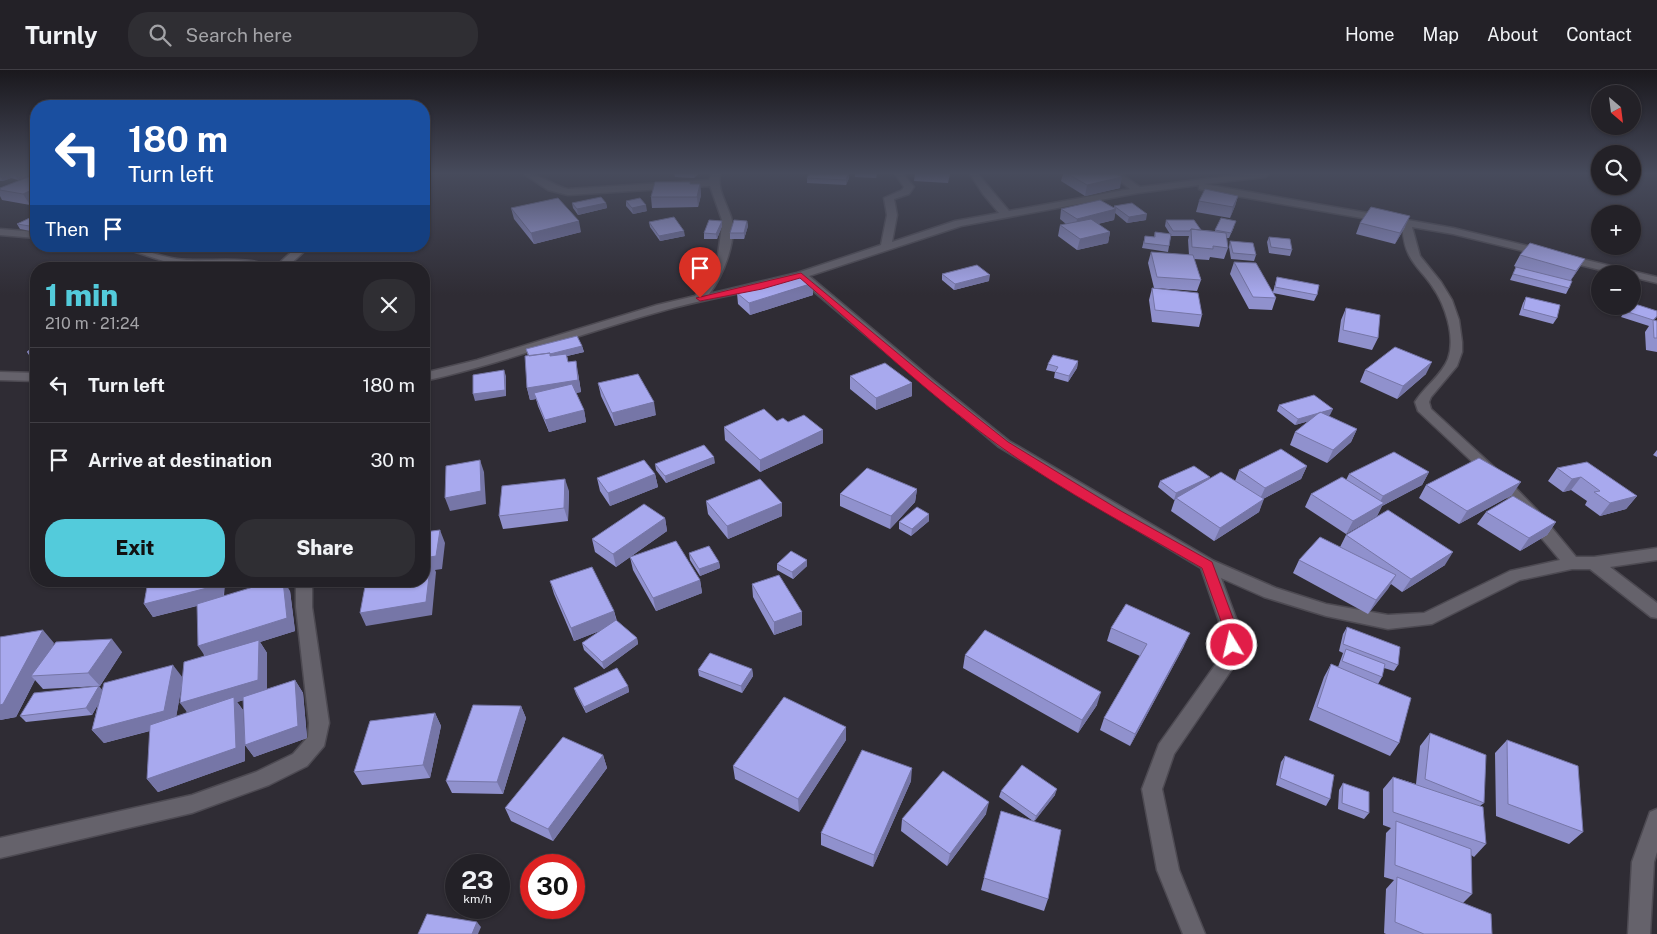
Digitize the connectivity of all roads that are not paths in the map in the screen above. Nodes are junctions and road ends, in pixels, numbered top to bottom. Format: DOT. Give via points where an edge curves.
graph roads {
  1 [pos="725,214"];
  2 [pos="892,214"];
  3 [pos="1005,214"];
  4 [pos="1354,214"];
  5 [pos="1407,224"];
  6 [pos="0,232"];
  7 [pos="30,234"];
  8 [pos="886,247"];
  9 [pos="142,252"];
  10 [pos="298,252"];
  11 [pos="176,262"];
  12 [pos="286,262"];
  13 [pos="1594,265"];
  14 [pos="801,275"];
  15 [pos="1641,276"];
  16 [pos="1657,280"];
  17 [pos="700,298"];
  18 [pos="0,376"];
  19 [pos="430,376"];
  20 [pos="30,377"];
  21 [pos="1657,554"];
  22 [pos="1572,563"];
  23 [pos="1594,563"];
  24 [pos="1208,565"];
  25 [pos="304,587"];
  26 [pos="1657,612"];
  27 [pos="1657,819"];
  28 [pos="0,848"];
  29 [pos="1194,934"];
  30 [pos="1639,934"];
  1 -- 17 [label="street" via="722,262 715,279"];
  2 -- 8 [label="street"];
  3 -- 8 [label="street" via="936,229"];
  4 -- 5 [label="street"];
  5 -- 13 [label="street"];
  5 -- 22 [label="street" via="1411,248 1417,260 1444,294 1458,344 1448,370 1422,402 1425,411 1501,481"];
  6 -- 7 [label="street"];
  8 -- 14 [label="street"];
  9 -- 11 [label="street"];
  10 -- 12 [label="street"];
  14 -- 17 [label="street"];
  14 -- 24 [label="street" via="1004,444"];
  15 -- 16 [label="street"];
  17 -- 19 [label="street"];
  18 -- 20 [label="street"];
  21 -- 23 [label="street"];
  22 -- 23 [label="street"];
  22 -- 24 [label="street" via="1516,574 1426,619 1388,622 1288,599"];
  23 -- 26 [label="street"];
  24 -- 29 [label="street" via="1228,621 1232,645 1226,664 1166,750 1152,789 1168,870"];
  25 -- 28 [label="street" via="319,724 317,740 300,760 262,779 192,804"];
  27 -- 30 [label="street" via="1644,862"];
}
